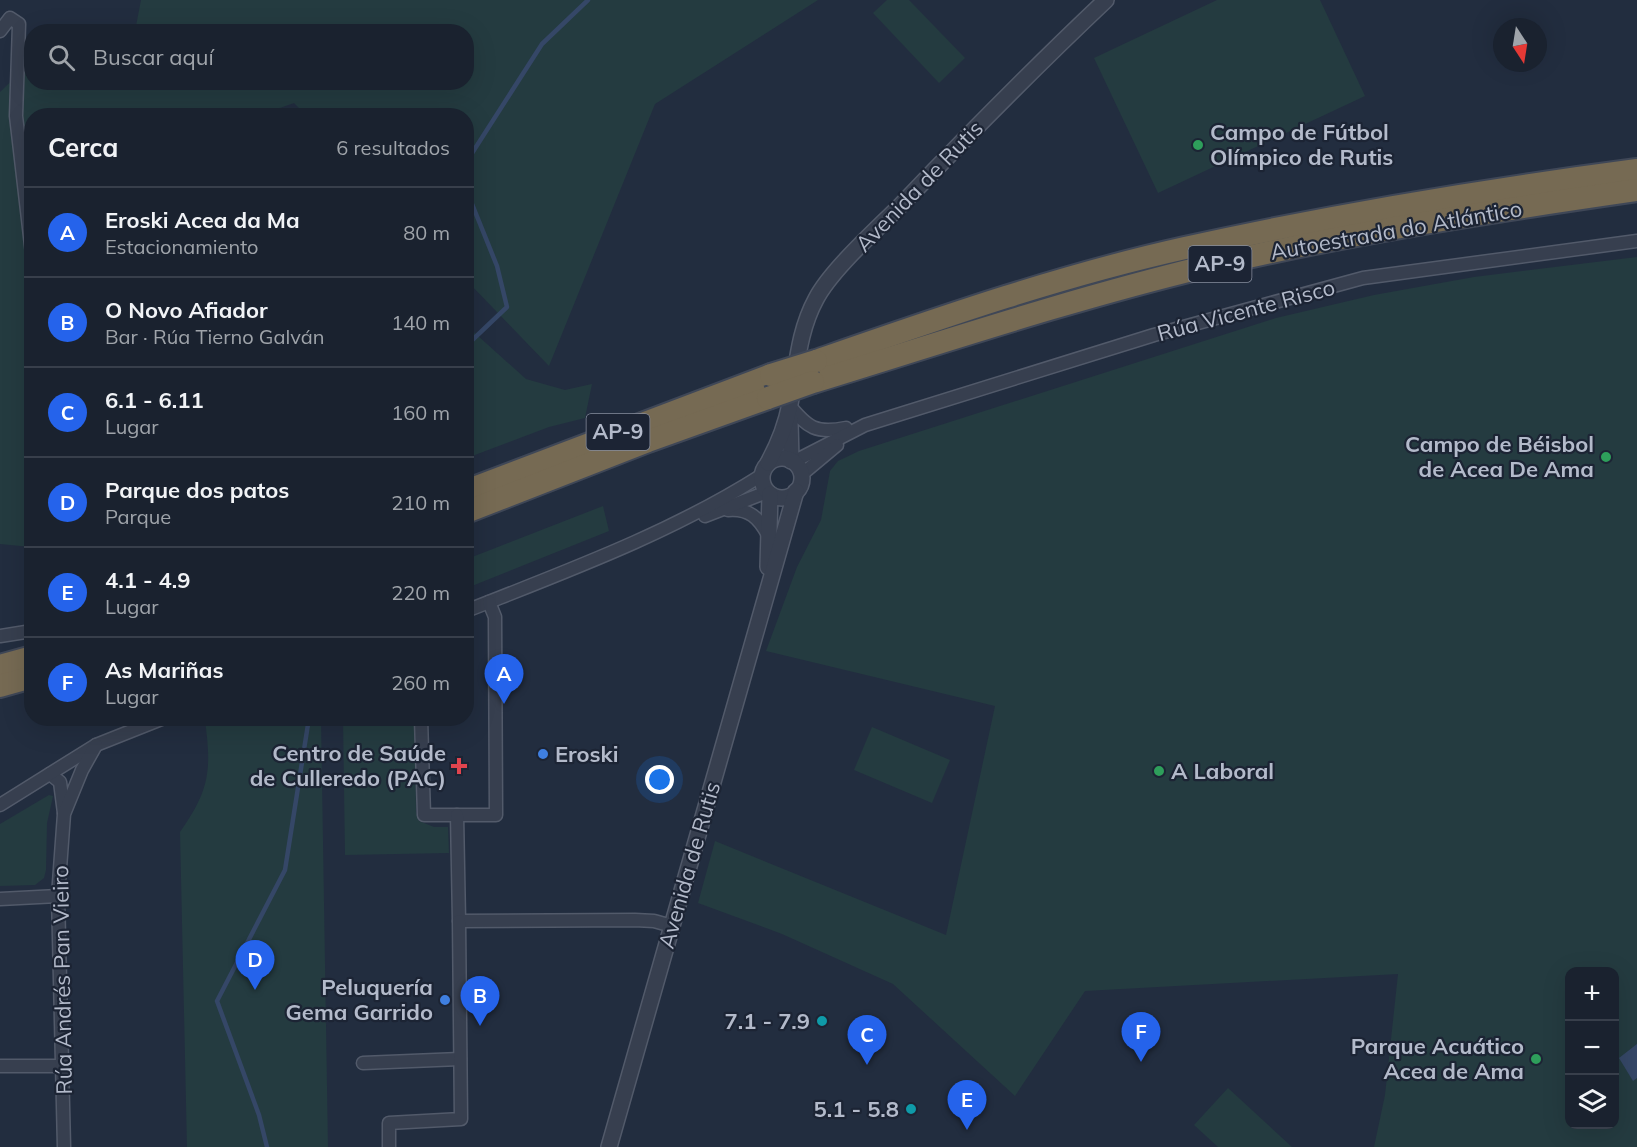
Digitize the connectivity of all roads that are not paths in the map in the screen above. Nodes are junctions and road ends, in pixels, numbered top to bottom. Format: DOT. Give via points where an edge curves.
graph roads {
  1 [pos="1107,0"];
  2 [pos="0,31"];
  3 [pos="1637,170"];
  4 [pos="24,187"];
  5 [pos="1637,190"];
  6 [pos="1637,241"];
  7 [pos="814,371"];
  8 [pos="776,393"];
  9 [pos="865,425"];
  10 [pos="795,466"];
  11 [pos="765,469"];
  12 [pos="474,488"];
  13 [pos="796,491"];
  14 [pos="769,493"];
  15 [pos="474,509"];
  16 [pos="721,511"];
  17 [pos="661,530"];
  18 [pos="769,537"];
  19 [pos="768,582"];
  20 [pos="489,602"];
  21 [pos="474,608"];
  22 [pos="24,632"];
  23 [pos="0,636"];
  24 [pos="24,659"];
  25 [pos="0,666"];
  26 [pos="24,679"];
  27 [pos="0,686"];
  28 [pos="144,726"];
  29 [pos="421,726"];
  30 [pos="96,745"];
  31 [pos="50,774"];
  32 [pos="0,806"];
  33 [pos="64,814"];
  34 [pos="457,815"];
  35 [pos="58,896"];
  36 [pos="0,899"];
  37 [pos="459,921"];
  38 [pos="672,926"];
  39 [pos="460,1059"];
  40 [pos="363,1063"];
  41 [pos="0,1066"];
  42 [pos="62,1066"];
  43 [pos="64,1147"];
  44 [pos="389,1147"];
  45 [pos="609,1147"];
  1 -- 8 [label="street, Avenida de Rutis" via="1021,80 817,296 798,350"];
  2 -- 4 [label="street" via="10,18 19,24 18,137"];
  3 -- 7 [label="highway, Autoestrada do Atlántico / AP-9" via="1385,207 1183,248 985,303"];
  5 -- 7 [label="highway, Autoestrada do Atlántico / AP-9" via="1472,214 1205,267"];
  6 -- 9 [label="street, Rúa Vicente Risco" via="1363,278 1154,335"];
  7 -- 8 [label="highway, AP-9, bridge"];
  8 -- 9 [label="street" via="805,425 833,431"];
  8 -- 10 [label="street, Avenida de Rutis"];
  8 -- 11 [label="street, Avenida de Rutis" via="778,444"];
  8 -- 12 [label="highway, AP-9"];
  8 -- 15 [label="highway, AP-9"];
  9 -- 10 [label="street, Rúa Vicente Risco"];
  10 -- 11 [label="street" via="779,458"];
  10 -- 13 [label="street"];
  11 -- 14 [label="street"];
  11 -- 17 [label="street" via="718,503"];
  13 -- 14 [label="street" via="784,497"];
  13 -- 19 [label="street, Avenida de Rutis"];
  14 -- 16 [label="street"];
  14 -- 18 [label="street, Avenida de Rutis"];
  16 -- 17 [label="street"];
  16 -- 18 [label="street" via="740,509 750,513 761,521"];
  17 -- 20 [label="street"];
  18 -- 19 [label="street, Avenida de Rutis"];
  19 -- 38 [label="street, Avenida de Rutis"];
  20 -- 21 [label="street"];
  20 -- 34 [label="street" via="495,617 496,815"];
  22 -- 23 [label="street"];
  24 -- 25 [label="highway"];
  26 -- 27 [label="highway"];
  28 -- 30 [label="street"];
  29 -- 34 [label="street" via="424,815"];
  30 -- 31 [label="street"];
  30 -- 33 [label="street, Rúa Andrés Pan Vieiro"];
  31 -- 32 [label="street"];
  31 -- 33 [label="street, Rúa Andrés Pan Vieiro" via="60,782"];
  33 -- 35 [label="street, Rúa Andrés Pan Vieiro"];
  34 -- 37 [label="street"];
  35 -- 36 [label="street"];
  35 -- 42 [label="street, Rúa Andrés Pan Vieiro"];
  37 -- 38 [label="street" via="635,920"];
  37 -- 39 [label="street"];
  38 -- 45 [label="street, Avenida de Rutis"];
  39 -- 40 [label="street"];
  39 -- 44 [label="street" via="461,1119 389,1123"];
  41 -- 42 [label="street"];
  42 -- 43 [label="street, Rúa Andrés Pan Vieiro"];
}
